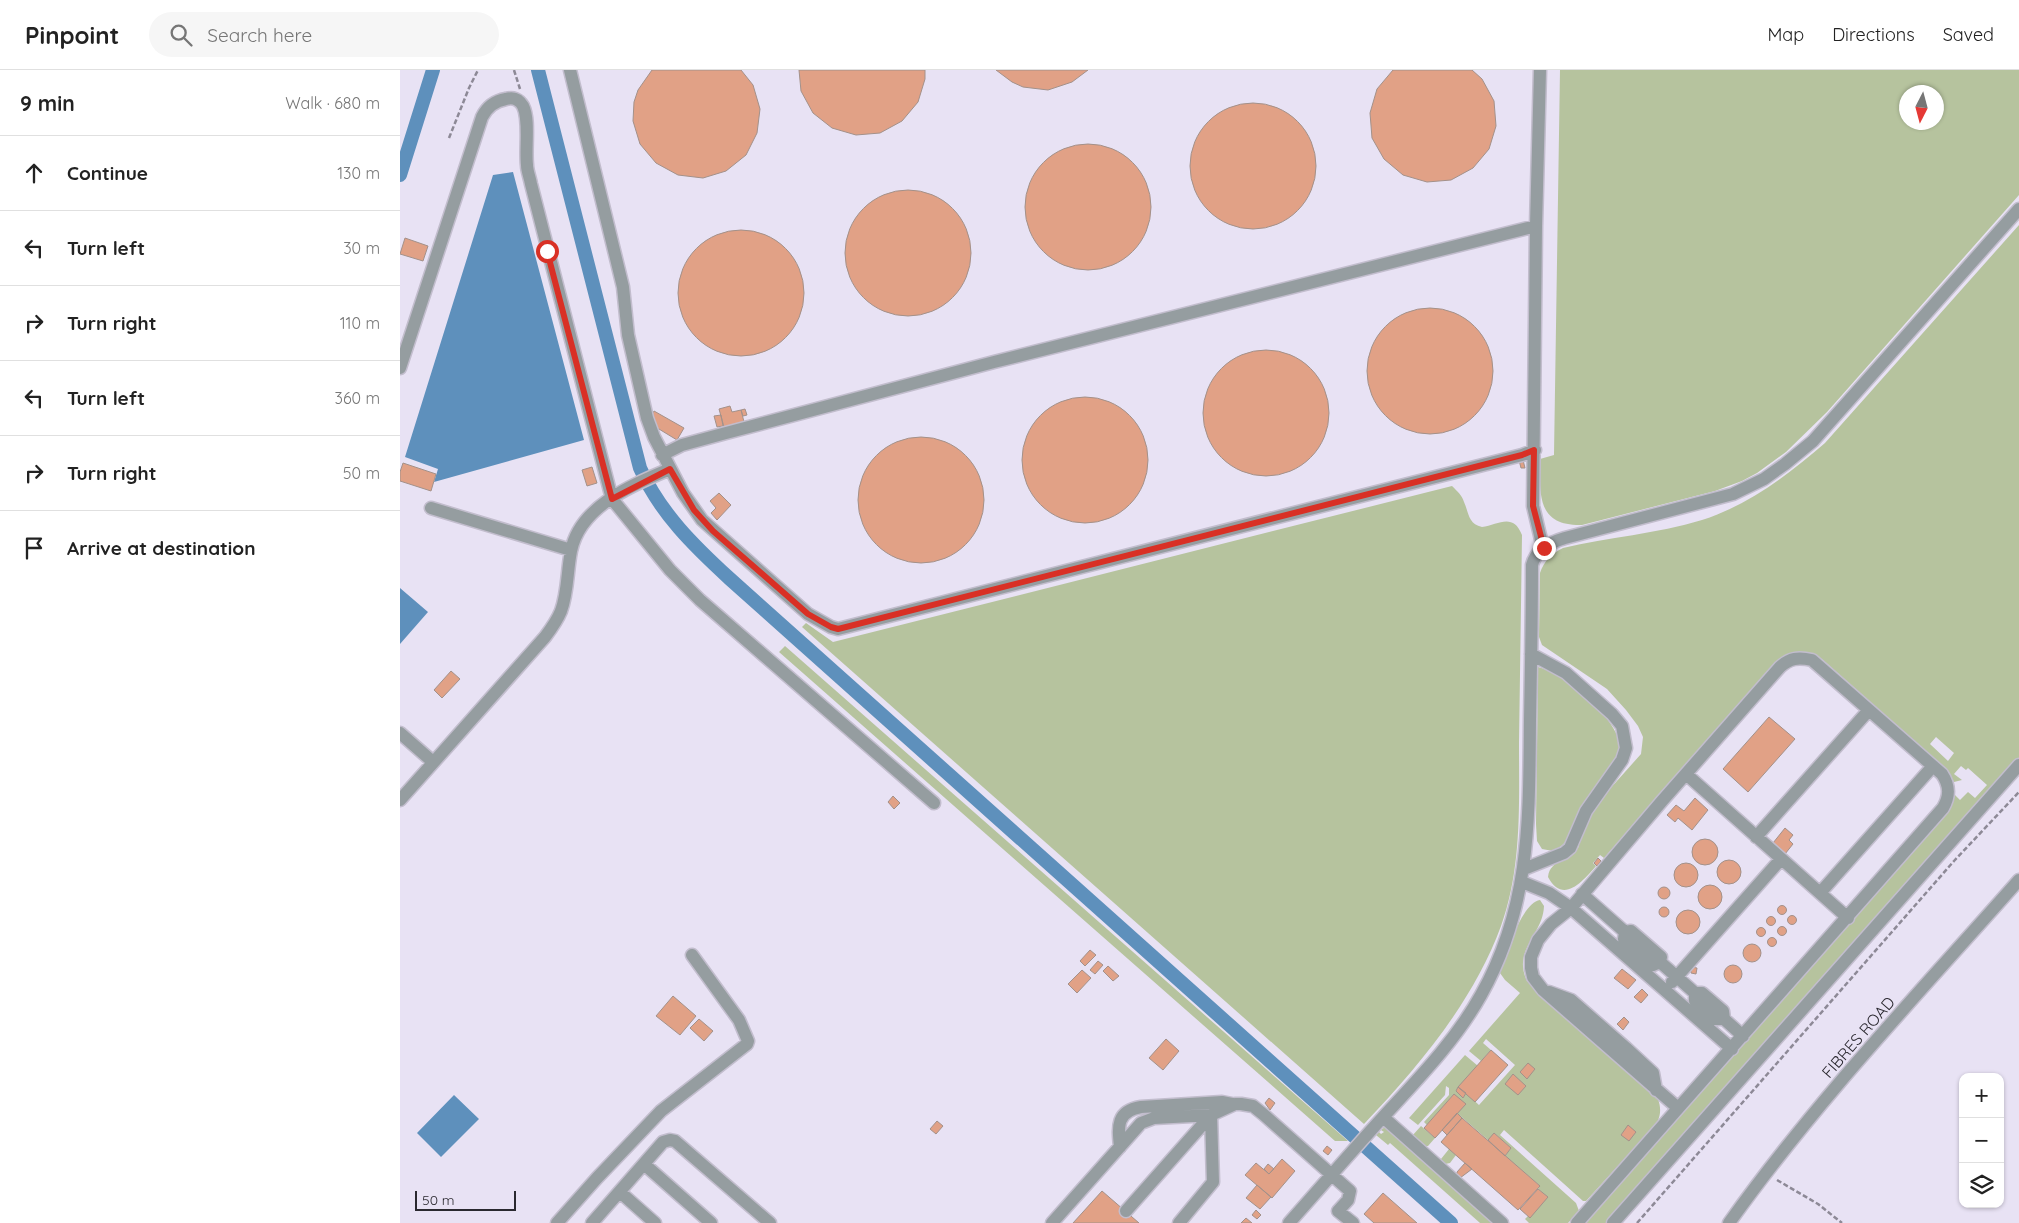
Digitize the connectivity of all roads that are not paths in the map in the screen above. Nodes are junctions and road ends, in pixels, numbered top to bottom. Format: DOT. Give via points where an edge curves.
graph roads {
  1 [pos="570,70"];
  2 [pos="1540,70"];
  3 [pos="2019,209"];
  4 [pos="1536,226"];
  5 [pos="400,368"];
  6 [pos="1534,450"];
  7 [pos="662,455"];
  8 [pos="665,471"];
  9 [pos="612,499"];
  10 [pos="431,508"];
  11 [pos="1544,548"];
  12 [pos="571,550"];
  13 [pos="1531,654"];
  14 [pos="1869,710"];
  15 [pos="400,732"];
  16 [pos="433,762"];
  17 [pos="2019,765"];
  18 [pos="1933,766"];
  19 [pos="1686,774"];
  20 [pos="400,800"];
  21 [pos="934,803"];
  22 [pos="1756,837"];
  23 [pos="1781,859"];
  24 [pos="1523,875"];
  25 [pos="2019,880"];
  26 [pos="1820,893"];
  27 [pos="1582,894"];
  28 [pos="1571,908"];
  29 [pos="1848,918"];
  30 [pos="692,955"];
  31 [pos="1676,977"];
  32 [pos="1665,990"];
  33 [pos="1743,1036"];
  34 [pos="1732,1048"];
  35 [pos="1236,1104"];
  36 [pos="1678,1108"];
  37 [pos="1211,1115"];
  38 [pos="1383,1117"];
  39 [pos="1120,1147"];
  40 [pos="644,1164"];
  41 [pos="1332,1174"];
  42 [pos="620,1192"];
  43 [pos="1126,1211"];
  44 [pos="596,1222"];
  45 [pos="557,1223"];
  46 [pos="655,1223"];
  47 [pos="711,1223"];
  48 [pos="770,1223"];
  49 [pos="1052,1223"];
  50 [pos="1179,1223"];
  51 [pos="1289,1223"];
  52 [pos="1353,1223"];
  53 [pos="1502,1223"];
  54 [pos="1577,1223"];
  55 [pos="1613,1223"];
  56 [pos="1729,1223"];
  1 -- 7 [label="street" via="623,286 628,335 647,418"];
  2 -- 4 [label="street"];
  3 -- 11 [label="street" via="1813,440 1764,479 1733,494 1565,538"];
  4 -- 6 [label="street"];
  4 -- 7 [label="street" via="994,362 682,445"];
  5 -- 9 [label="street" via="482,117 496,102 512,98 518,100 525,115 529,175"];
  6 -- 8 [label="street" via="838,629 808,614 713,531"];
  6 -- 11 [label="street" via="1533,506"];
  7 -- 8 [label="street"];
  8 -- 9 [label="street"];
  9 -- 12 [label="street" via="587,518 579,528"];
  9 -- 21 [label="street" via="670,570 700,600"];
  10 -- 12 [label="street"];
  11 -- 13 [label="street" via="1532,564"];
  12 -- 16 [label="street" via="564,597 556,623"];
  13 -- 24 [label="street" via="1530,788"];
  13 -- 24 [label="street" via="1566,673 1612,714 1622,726 1626,748 1622,760 1586,811 1570,848"];
  14 -- 18 [label="street"];
  14 -- 19 [label="street" via="1812,660 1795,658 1780,668"];
  14 -- 22 [label="street"];
  15 -- 16 [label="street"];
  16 -- 20 [label="street"];
  17 -- 55 [label="street"];
  18 -- 26 [label="street"];
  18 -- 29 [label="street" via="1947,782 1948,795 1943,808"];
  19 -- 22 [label="street"];
  19 -- 27 [label="street"];
  22 -- 23 [label="street"];
  23 -- 26 [label="street"];
  23 -- 31 [label="street"];
  24 -- 28 [label="street"];
  24 -- 38 [label="street" via="1512,922 1481,995 1446,1047"];
  25 -- 56 [label="street, FIBRES ROAD" via="1807,1119"];
  26 -- 29 [label="street"];
  27 -- 28 [label="street"];
  27 -- 31 [label="street" via="1625,932 1631,931 1654,950 1661,957 1660,962"];
  28 -- 32 [label="street"];
  28 -- 36 [label="street" via="1538,940 1531,957 1533,977"];
  29 -- 33 [label="street"];
  30 -- 45 [label="street" via="739,1020 747,1044 661,1111"];
  31 -- 32 [label="street"];
  31 -- 33 [label="street" via="1695,993 1702,992"];
  32 -- 34 [label="street"];
  33 -- 34 [label="street"];
  34 -- 36 [label="street"];
  35 -- 37 [label="street"];
  35 -- 39 [label="street" via="1222,1102 1130,1110 1119,1124"];
  35 -- 41 [label="street" via="1256,1108"];
  36 -- 54 [label="street"];
  37 -- 39 [label="street" via="1146,1120"];
  37 -- 43 [label="street"];
  37 -- 50 [label="street" via="1213,1182"];
  38 -- 41 [label="street"];
  38 -- 53 [label="street"];
  39 -- 49 [label="street"];
  40 -- 42 [label="street"];
  40 -- 47 [label="street"];
  40 -- 48 [label="street" via="663,1142 675,1141"];
  41 -- 51 [label="street"];
  41 -- 52 [label="street" via="1350,1191 1350,1197 1338,1211"];
  42 -- 44 [label="street"];
  42 -- 46 [label="street"];
}
